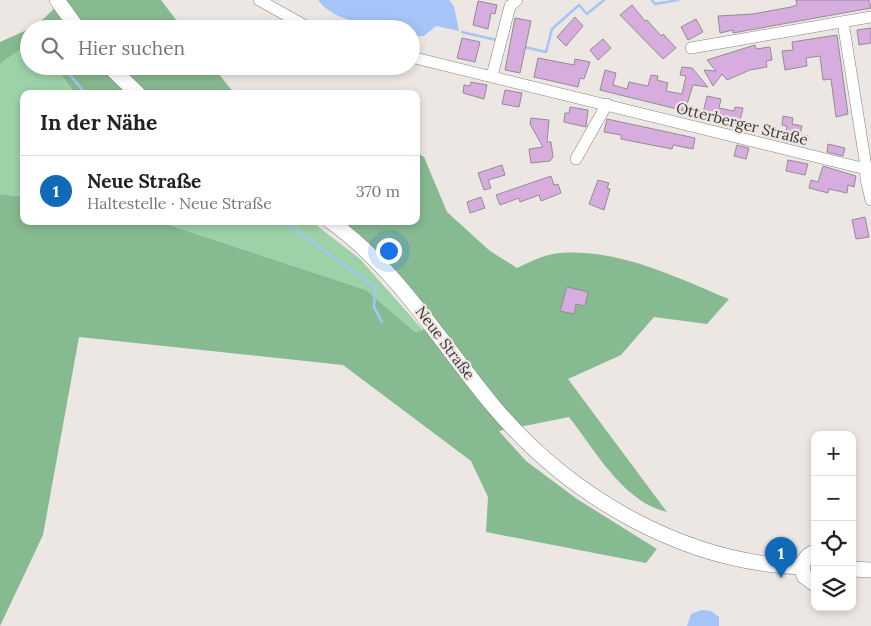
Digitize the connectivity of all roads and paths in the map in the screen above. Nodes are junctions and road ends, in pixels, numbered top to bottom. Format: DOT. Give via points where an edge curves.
graph roads {
  1 [pos="58,0"];
  2 [pos="510,2"];
  3 [pos="264,3"];
  4 [pos="871,17"];
  5 [pos="72,20"];
  6 [pos="295,20"];
  7 [pos="843,22"];
  8 [pos="691,48"];
  9 [pos="420,59"];
  10 [pos="118,75"];
  11 [pos="492,76"];
  12 [pos="134,90"];
  13 [pos="607,104"];
  14 [pos="576,159"];
  15 [pos="868,169"];
  16 [pos="871,200"];
  17 [pos="335,225"];
  18 [pos="811,554"];
  19 [pos="802,567"];
  20 [pos="856,569"];
  21 [pos="871,570"];
  22 [pos="811,581"];
  1 -- 5 [label="main road"];
  2 -- 11 [label="street"];
  3 -- 6 [label="street"];
  4 -- 7 [label="street"];
  7 -- 8 [label="street"];
  7 -- 15 [label="street"];
  9 -- 11 [label="street, Otterberger Straße"];
  10 -- 12 [label="main road"];
  11 -- 13 [label="street, Otterberger Straße"];
  13 -- 14 [label="street"];
  13 -- 15 [label="street, Otterberger Straße"];
  15 -- 16 [label="street"];
  17 -- 19 [label="main road, Neue Straße" via="373,258 411,298 515,430 582,490 680,541 754,562"];
  18 -- 19 [label="main road"];
  19 -- 22 [label="main road" via="804,576"];
  20 -- 21 [label="main road"];
}
